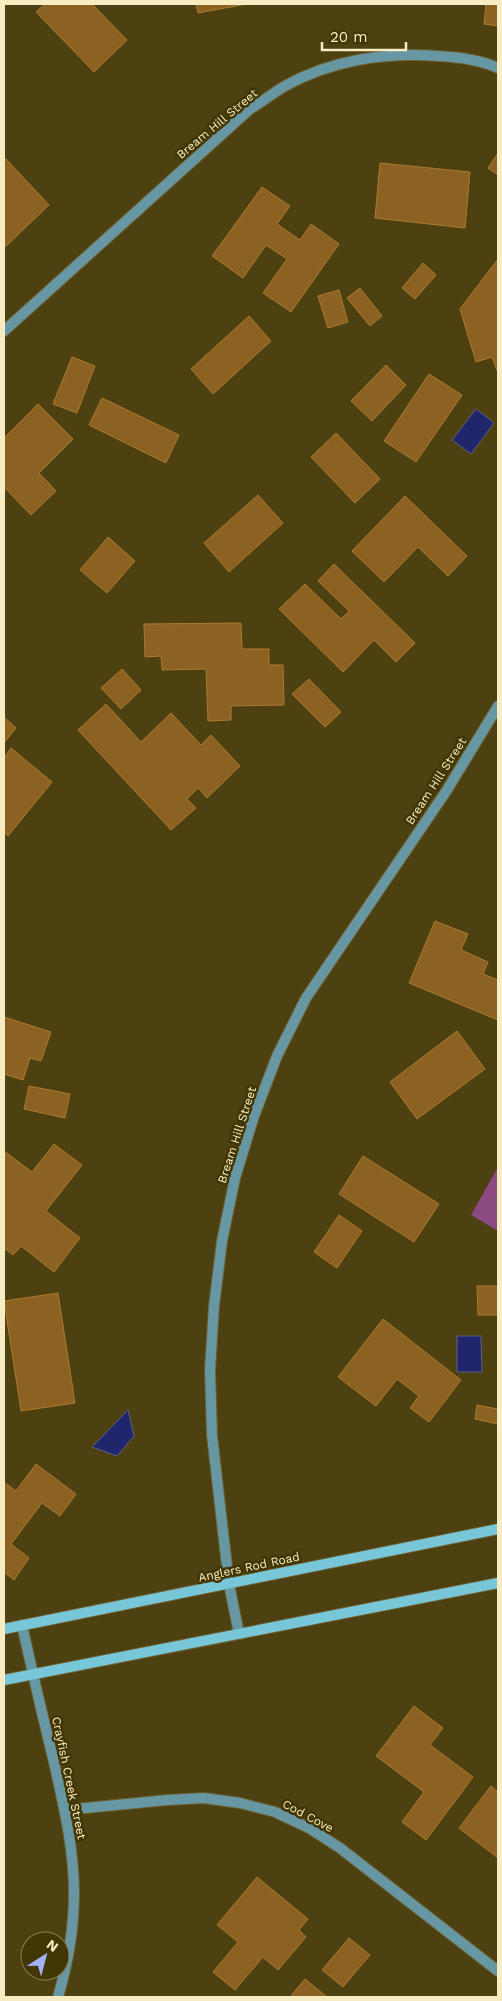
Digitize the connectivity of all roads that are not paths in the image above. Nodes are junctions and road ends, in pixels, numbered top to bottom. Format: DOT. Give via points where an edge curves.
graph roads {
  1 [pos="498,68"];
  2 [pos="4,331"];
  3 [pos="498,706"];
  4 [pos="498,1529"];
  5 [pos="498,1583"];
  6 [pos="229,1584"];
  7 [pos="22,1626"];
  8 [pos="4,1629"];
  9 [pos="239,1634"];
  10 [pos="33,1674"];
  11 [pos="4,1680"];
  12 [pos="65,1810"];
  13 [pos="498,1971"];
  14 [pos="58,1997"];
  1 -- 2 [label="street, Bream Hill Street" via="452,57 411,54 368,58 326,68 286,85 250,109"];
  3 -- 6 [label="street, Bream Hill Street" via="447,790 306,998 278,1056 251,1125 235,1178 222,1241 211,1352 212,1435"];
  4 -- 6 [label="street, Anglers Rod Road"];
  5 -- 9 [label="street"];
  6 -- 7 [label="street, Anglers Rod Road"];
  6 -- 9 [label="street, Bream Hill Street"];
  7 -- 8 [label="street, Anglers Rod Road"];
  7 -- 10 [label="street, Crayfish Creek Street"];
  9 -- 10 [label="street"];
  10 -- 11 [label="street"];
  10 -- 12 [label="street, Crayfish Creek Street"];
  12 -- 13 [label="street, Cod Cove" via="204,1798 275,1812 340,1848"];
  12 -- 14 [label="street, Crayfish Creek Street" via="74,1892 72,1933"];
}
